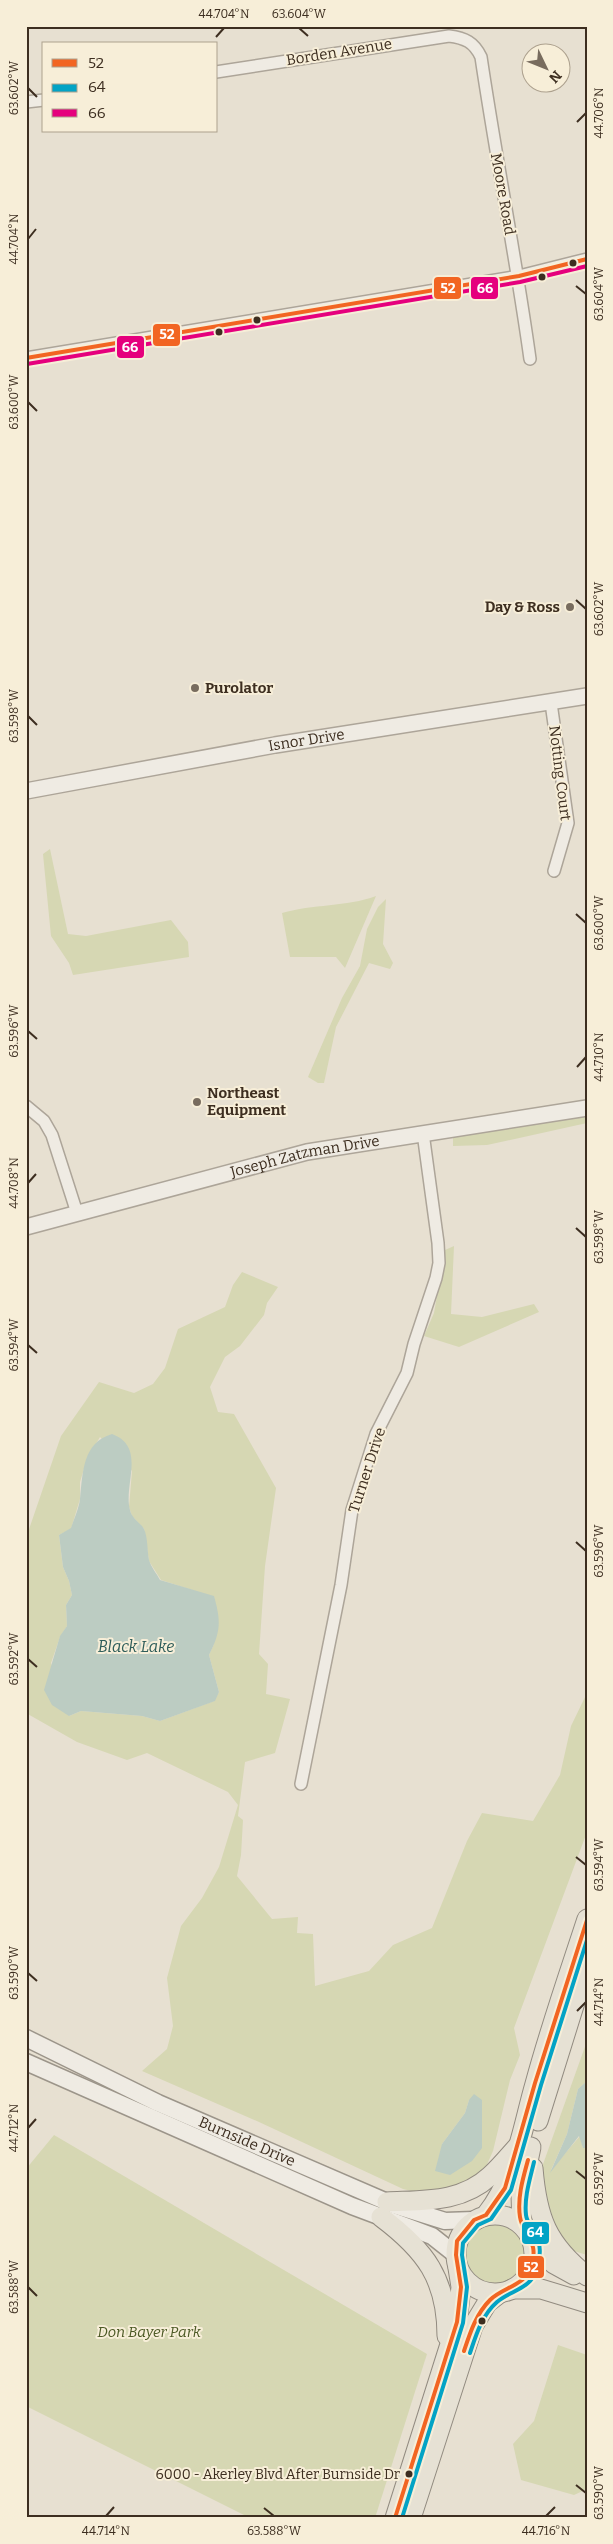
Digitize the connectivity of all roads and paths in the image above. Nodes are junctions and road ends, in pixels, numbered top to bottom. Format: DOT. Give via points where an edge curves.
graph roads {
  1 [pos="463,37"];
  2 [pos="218,72"];
  3 [pos="42,100"];
  4 [pos="26,102"];
  5 [pos="587,259"];
  6 [pos="519,276"];
  7 [pos="26,358"];
  8 [pos="530,360"];
  9 [pos="587,696"];
  10 [pos="551,703"];
  11 [pos="26,791"];
  12 [pos="554,871"];
  13 [pos="26,1106"];
  14 [pos="587,1108"];
  15 [pos="423,1133"];
  16 [pos="76,1213"];
  17 [pos="26,1226"];
  18 [pos="301,1784"];
  19 [pos="587,1919"];
  20 [pos="587,1964"];
  21 [pos="26,2038"];
  22 [pos="26,2062"];
  23 [pos="525,2145"];
  24 [pos="384,2209"];
  25 [pos="480,2218"];
  26 [pos="522,2225"];
  27 [pos="534,2247"];
  28 [pos="457,2262"];
  29 [pos="587,2278"];
  30 [pos="506,2291"];
  31 [pos="587,2303"];
  32 [pos="447,2358"];
  33 [pos="395,2518"];
  34 [pos="411,2518"];
  1 -- 2 [label="street, Borden Avenue" via="432,37"];
  1 -- 6 [label="street, Moore Road" via="477,48 481,57 497,164"];
  3 -- 4 [label="street"];
  5 -- 6 [label="street"];
  6 -- 7 [label="street"];
  6 -- 8 [label="street, Moore Road"];
  9 -- 10 [label="street, Isnor Drive"];
  10 -- 11 [label="street, Isnor Drive" via="275,745"];
  10 -- 12 [label="street, Notting Court" via="568,823"];
  13 -- 16 [label="street" via="44,1121 52,1135"];
  14 -- 15 [label="street, Joseph Zatzman Drive"];
  15 -- 16 [label="street, Joseph Zatzman Drive" via="307,1152"];
  15 -- 18 [label="street, Turner Drive" via="439,1263 408,1373 376,1434 352,1510 341,1586"];
  16 -- 17 [label="street, Joseph Zatzman Drive"];
  19 -- 23 [label="main road" via="535,2084"];
  20 -- 23 [label="main road" via="539,2115"];
  21 -- 24 [label="main road, Burnside Drive"];
  22 -- 24 [label="main road, Burnside Drive" via="352,2206"];
  23 -- 24 [label="main road" via="471,2190 448,2198"];
  23 -- 25 [label="main road" via="505,2188"];
  23 -- 26 [label="main road"];
  23 -- 29 [label="main road" via="544,2227 559,2251"];
  24 -- 25 [label="main road, Burnside Drive" via="445,2221"];
  24 -- 28 [label="main road, Burnside Drive" via="432,2236"];
  24 -- 32 [label="main road" via="434,2273 447,2321"];
  25 -- 26 [label="main road" via="500,2214"];
  25 -- 28 [label="main road" via="464,2230 458,2242"];
  26 -- 27 [label="main road"];
  27 -- 29 [label="main road" via="554,2264"];
  27 -- 30 [label="main road" via="530,2272 522,2282"];
  28 -- 30 [label="main road" via="465,2280 476,2288 488,2292"];
  28 -- 32 [label="main road" via="460,2304"];
  30 -- 31 [label="main road" via="541,2289"];
  30 -- 34 [label="main road" via="487,2303 473,2326"];
  32 -- 33 [label="main road"];
}
